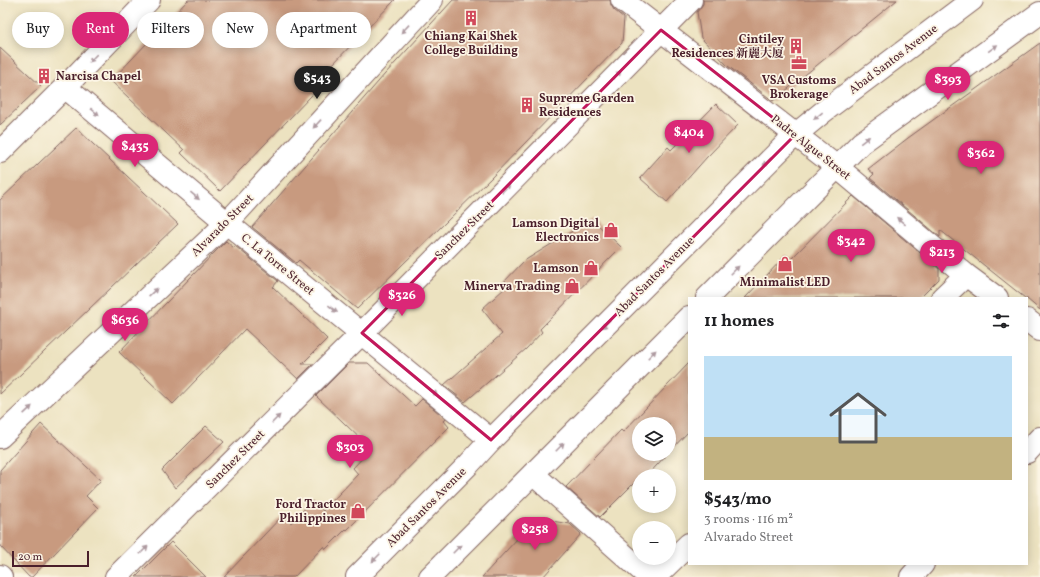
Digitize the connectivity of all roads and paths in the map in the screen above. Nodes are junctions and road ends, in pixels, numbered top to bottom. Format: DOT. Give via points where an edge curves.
graph roads {
  1 [pos="149,0"];
  2 [pos="432,0"];
  3 [pos="622,0"];
  4 [pos="691,0"];
  5 [pos="972,0"];
  6 [pos="1040,13"];
  7 [pos="661,30"];
  8 [pos="66,87"];
  9 [pos="795,135"];
  10 [pos="0,152"];
  11 [pos="837,167"];
  12 [pos="227,223"];
  13 [pos="966,275"];
  14 [pos="708,297"];
  15 [pos="943,297"];
  16 [pos="996,297"];
  17 [pos="688,318"];
  18 [pos="1028,321"];
  19 [pos="1040,330"];
  20 [pos="362,333"];
  21 [pos="0,437"];
  22 [pos="1040,438"];
  23 [pos="491,440"];
  24 [pos="1028,451"];
  25 [pos="533,474"];
  26 [pos="688,545"];
  27 [pos="922,565"];
  28 [pos="116,577"];
  29 [pos="357,577"];
  30 [pos="430,577"];
  31 [pos="649,577"];
  32 [pos="655,577"];
  33 [pos="911,577"];
  1 -- 8 [label="street, one-way"];
  2 -- 12 [label="street, Alvarado Street, one-way"];
  3 -- 7 [label="street, Padre Algue Street"];
  4 -- 7 [label="street, Sanchez Street"];
  5 -- 9 [label="street, Abad Santos Avenue, one-way"];
  11 -- 6 [label="street, one-way" via="861,143"];
  7 -- 9 [label="street, Padre Algue Street"];
  20 -- 7 [label="street, Sanchez Street, one-way"];
  8 -- 10 [label="street"];
  8 -- 12 [label="street, C. La Torre Street, one-way"];
  9 -- 11 [label="street, Padre Algue Street"];
  9 -- 23 [label="street, Abad Santos Avenue, one-way"];
  13 -- 11 [label="street, Padre Algue Street, one-way"];
  14 -- 11 [label="street, one-way"];
  12 -- 20 [label="street, C. La Torre Street, one-way"];
  21 -- 12 [label="street, Alvarado Street, one-way"];
  13 -- 15 [label="street"];
  13 -- 16 [label="street, Padre Algue Street"];
  25 -- 17 [label="street, one-way"];
  18 -- 19 [label="street"];
  20 -- 23 [label="street, C. La Torre Street, one-way"];
  28 -- 20 [label="street, Sanchez Street, one-way"];
  22 -- 24 [label="street"];
  23 -- 29 [label="street, Abad Santos Avenue, one-way"];
  30 -- 25 [label="street, one-way"];
  25 -- 31 [label="street"];
  26 -- 32 [label="street"];
  27 -- 33 [label="street"];
}
